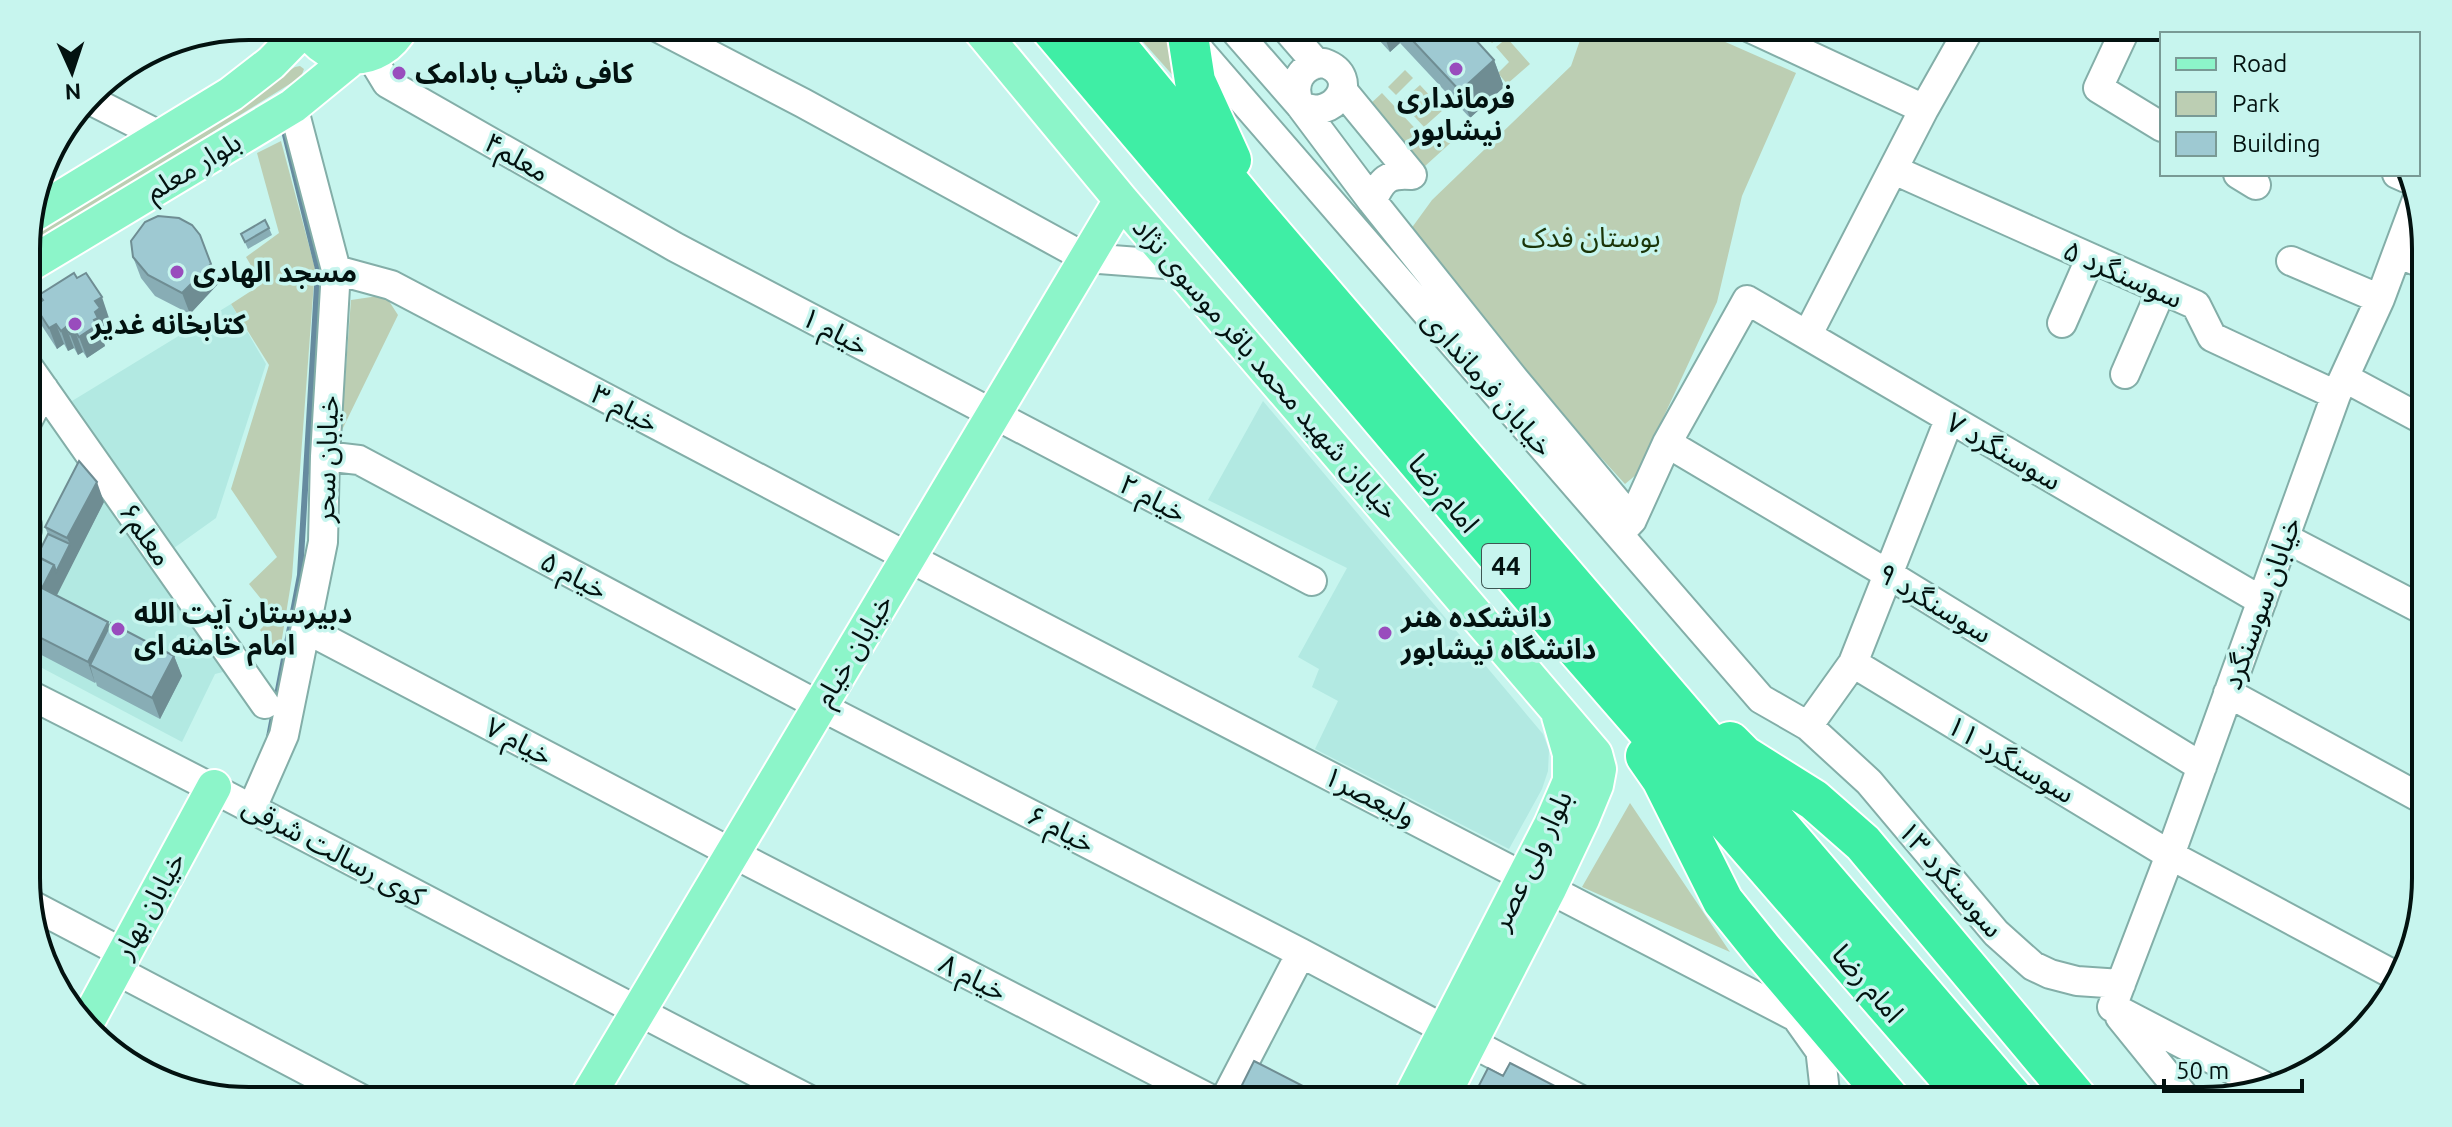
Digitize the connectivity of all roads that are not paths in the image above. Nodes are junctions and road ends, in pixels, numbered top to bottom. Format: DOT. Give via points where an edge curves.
graph roads {
  1 [pos="293,40"];
  2 [pos="314,40"];
  3 [pos="393,40"];
  4 [pos="682,40"];
  5 [pos="989,40"];
  6 [pos="1061,40"];
  7 [pos="1112,40"];
  8 [pos="1185,40"];
  9 [pos="1191,40"];
  10 [pos="1243,40"];
  11 [pos="1296,40"];
  12 [pos="1776,40"];
  13 [pos="1963,40"];
  14 [pos="2120,40"];
  15 [pos="362,56"];
  16 [pos="1317,64"];
  17 [pos="1343,91"];
  18 [pos="1300,105"];
  19 [pos="293,106"];
  20 [pos="1924,109"];
  21 [pos="112,111"];
  22 [pos="2160,126"];
  23 [pos="161,136"];
  24 [pos="1894,170"];
  25 [pos="1121,200"];
  26 [pos="1372,201"];
  27 [pos="44,208"];
  28 [pos="1253,212"];
  29 [pos="2410,219"];
  30 [pos="675,247"];
  31 [pos="2397,253"];
  32 [pos="40,258"];
  33 [pos="1086,258"];
  34 [pos="2090,259"];
  35 [pos="2412,259"];
  36 [pos="2291,261"];
  37 [pos="1178,265"];
  38 [pos="336,270"];
  39 [pos="2161,291"];
  40 [pos="2380,299"];
  41 [pos="2062,323"];
  42 [pos="1808,334"];
  43 [pos="2125,374"];
  44 [pos="40,383"];
  45 [pos="2341,386"];
  46 [pos="44,389"];
  47 [pos="40,397"];
  48 [pos="994,414"];
  49 [pos="2412,416"];
  50 [pos="1949,420"];
  51 [pos="1667,443"];
  52 [pos="325,456"];
  53 [pos="1626,527"];
  54 [pos="2285,538"];
  55 [pos="908,557"];
  56 [pos="1888,574"];
  57 [pos="1312,581"];
  58 [pos="2262,601"];
  59 [pos="2412,604"];
  60 [pos="1599,615"];
  61 [pos="306,629"];
  62 [pos="1571,642"];
  63 [pos="1853,663"];
  64 [pos="2228,693"];
  65 [pos="40,700"];
  66 [pos="265,704"];
  67 [pos="820,706"];
  68 [pos="1557,708"];
  69 [pos="1215,716"];
  70 [pos="1808,726"];
  71 [pos="2202,767"];
  72 [pos="214,787"];
  73 [pos="2412,793"];
  74 [pos="252,808"];
  75 [pos="732,853"];
  76 [pos="2170,855"];
  77 [pos="1536,883"];
  78 [pos="43,913"];
  79 [pos="1301,953"];
  80 [pos="119,961"];
  81 [pos="2389,972"];
  82 [pos="2116,996"];
  83 [pos="1812,1007"];
  84 [pos="638,1012"];
  85 [pos="91,1014"];
  86 [pos="1458,1036"];
  87 [pos="1823,1055"];
  88 [pos="2254,1080"];
  89 [pos="339,1087"];
  90 [pos="593,1087"];
  91 [pos="785,1087"];
  92 [pos="1187,1087"];
  93 [pos="1231,1087"];
  94 [pos="1420,1087"];
  95 [pos="1444,1087"];
  96 [pos="1556,1087"];
  97 [pos="1825,1087"];
  98 [pos="1879,1087"];
  99 [pos="1958,1087"];
  100 [pos="2003,1087"];
  101 [pos="2067,1087"];
  102 [pos="2178,1087"];
  1 -- 23 [label="main road, بلوار معلم" via="231,94"];
  2 -- 15 [label="main road" via="339,55"];
  3 -- 15 [label="main road, بلوار معلم"];
  4 -- 33 [label="street"];
  5 -- 25 [label="main road, خیابان شهید محمد باقر موسوی نژاد"];
  6 -- 62 [label="highway, امام رضا / 44"];
  7 -- 28 [label="highway, امام رضا / 44"];
  8 -- 28 [label="highway" via="1195,81"];
  9 -- 53 [label="street, خیابان فرمانداری"];
  10 -- 18 [label="street"];
  11 -- 16 [label="street"];
  12 -- 20 [label="street"];
  13 -- 20 [label="street"];
  14 -- 22 [label="street" via="2098,88"];
  15 -- 19 [label="main road, بلوار معلم"];
  15 -- 30 [label="street, معلم۴" via="387,83"];
  16 -- 17 [label="street" via="1337,70"];
  16 -- 18 [label="street" via="1298,76 1295,91"];
  17 -- 18 [label="street" via="1328,107"];
  17 -- 26 [label="street" via="1412,175 1391,176"];
  18 -- 26 [label="street"];
  19 -- 32 [label="main road, بلوار معلم"];
  19 -- 38 [label="street, خیابان سحر"];
  20 -- 24 [label="street"];
  21 -- 23 [label="street"];
  23 -- 27 [label="main road, بلوار معلم"];
  24 -- 34 [label="street, سوسنگرد ۵"];
  24 -- 42 [label="street"];
  25 -- 33 [label="main road, خیابان خیام"];
  25 -- 37 [label="main road, خیابان شهید محمد باقر موسوی نژاد"];
  26 -- 53 [label="street"];
  28 -- 60 [label="highway, امام رضا / 44"];
  29 -- 31 [label="street, خیابان سوسنگرد"];
  30 -- 48 [label="street, خیام ۱"];
  31 -- 35 [label="street"];
  31 -- 40 [label="street, خیابان سوسنگرد"];
  33 -- 37 [label="street"];
  33 -- 48 [label="main road, خیابان خیام"];
  34 -- 39 [label="street, سوسنگرد ۵"];
  34 -- 41 [label="street"];
  36 -- 40 [label="street"];
  37 -- 68 [label="main road, خیابان شهید محمد باقر موسوی نژاد"];
  38 -- 52 [label="street, خیابان سحر"];
  38 -- 55 [label="street, خیام ۳" via="391,285"];
  39 -- 43 [label="street"];
  39 -- 45 [label="street, سوسنگرد ۵" via="2196,305 2212,337"];
  40 -- 45 [label="street, خیابان سوسنگرد"];
  42 -- 50 [label="street, سوسنگرد ۷"];
  42 -- 51 [label="street, سوسنگرد ۷" via="1747,300"];
  44 -- 46 [label="street, معلم۶"];
  45 -- 49 [label="street, سوسنگرد ۵"];
  45 -- 54 [label="street, خیابان سوسنگرد"];
  46 -- 47 [label="street"];
  46 -- 66 [label="street, معلم۶"];
  48 -- 55 [label="main road, خیابان خیام"];
  48 -- 57 [label="street, خیام ۲"];
  50 -- 56 [label="street"];
  50 -- 58 [label="street, سوسنگرد ۷"];
  51 -- 53 [label="street"];
  51 -- 56 [label="street, سوسنگرد ۹"];
  52 -- 61 [label="street, خیابان سحر" via="323,542"];
  52 -- 67 [label="street, خیام ۵" via="359,460"];
  53 -- 70 [label="street, خیابان فرمانداری" via="1761,699"];
  54 -- 58 [label="street, خیابان سوسنگرد"];
  54 -- 59 [label="street"];
  55 -- 67 [label="main road, خیابان خیام"];
  55 -- 69 [label="street, خیام ۳"];
  56 -- 63 [label="street"];
  56 -- 71 [label="street, سوسنگرد ۹"];
  58 -- 64 [label="street, خیابان سوسنگرد"];
  60 -- 100 [label="highway, امام رضا / 44"];
  60 -- 101 [label="highway" via="1744,756 1814,800 1863,843"];
  61 -- 74 [label="street, خیابان سحر" via="284,735"];
  61 -- 75 [label="street, خیام ۷"];
  62 -- 83 [label="highway" via="1662,779 1723,901"];
  62 -- 99 [label="highway, امام رضا / 44"];
  63 -- 70 [label="street"];
  63 -- 76 [label="street, سوسنگرد ۱۱"];
  64 -- 71 [label="street, خیابان سوسنگرد"];
  64 -- 73 [label="street"];
  65 -- 72 [label="street, کوی رسالت شرقی"];
  67 -- 75 [label="main road, خیابان خیام"];
  67 -- 79 [label="street, خیام ۶"];
  68 -- 77 [label="main road, بلوار ولی عصر" via="1570,754 1570,781"];
  69 -- 77 [label="street, ولیعصر۱"];
  70 -- 82 [label="street, سوسنگرد ۱۳" via="1869,782 1996,933 2033,966"];
  71 -- 76 [label="street, خیابان سوسنگرد"];
  72 -- 74 [label="street, کوی رسالت شرقی"];
  72 -- 80 [label="main road, خیابان بهار"];
  74 -- 84 [label="street, کوی رسالت شرقی"];
  75 -- 84 [label="main road, خیابان خیام"];
  75 -- 92 [label="street, خیام ۸"];
  76 -- 81 [label="street, سوسنگرد ۱۱"];
  76 -- 82 [label="street, خیابان سوسنگرد"];
  77 -- 86 [label="main road, بلوار ولی عصر"];
  77 -- 87 [label="street, ولیعصر۱" via="1796,1017"];
  78 -- 80 [label="street"];
  79 -- 86 [label="street, خیام ۶"];
  79 -- 93 [label="street"];
  80 -- 85 [label="main road, خیابان بهار"];
  80 -- 89 [label="street"];
  82 -- 88 [label="street"];
  82 -- 102 [label="street"];
  83 -- 87 [label="street"];
  83 -- 98 [label="highway"];
  84 -- 90 [label="main road, خیابان خیام"];
  84 -- 91 [label="street, کوی رسالت شرقی"];
  86 -- 94 [label="main road, بلوار ولی عصر"];
  86 -- 95 [label="main road, بلوار ولی عصر"];
  86 -- 96 [label="street, خیام ۶"];
  87 -- 97 [label="street"];
}
